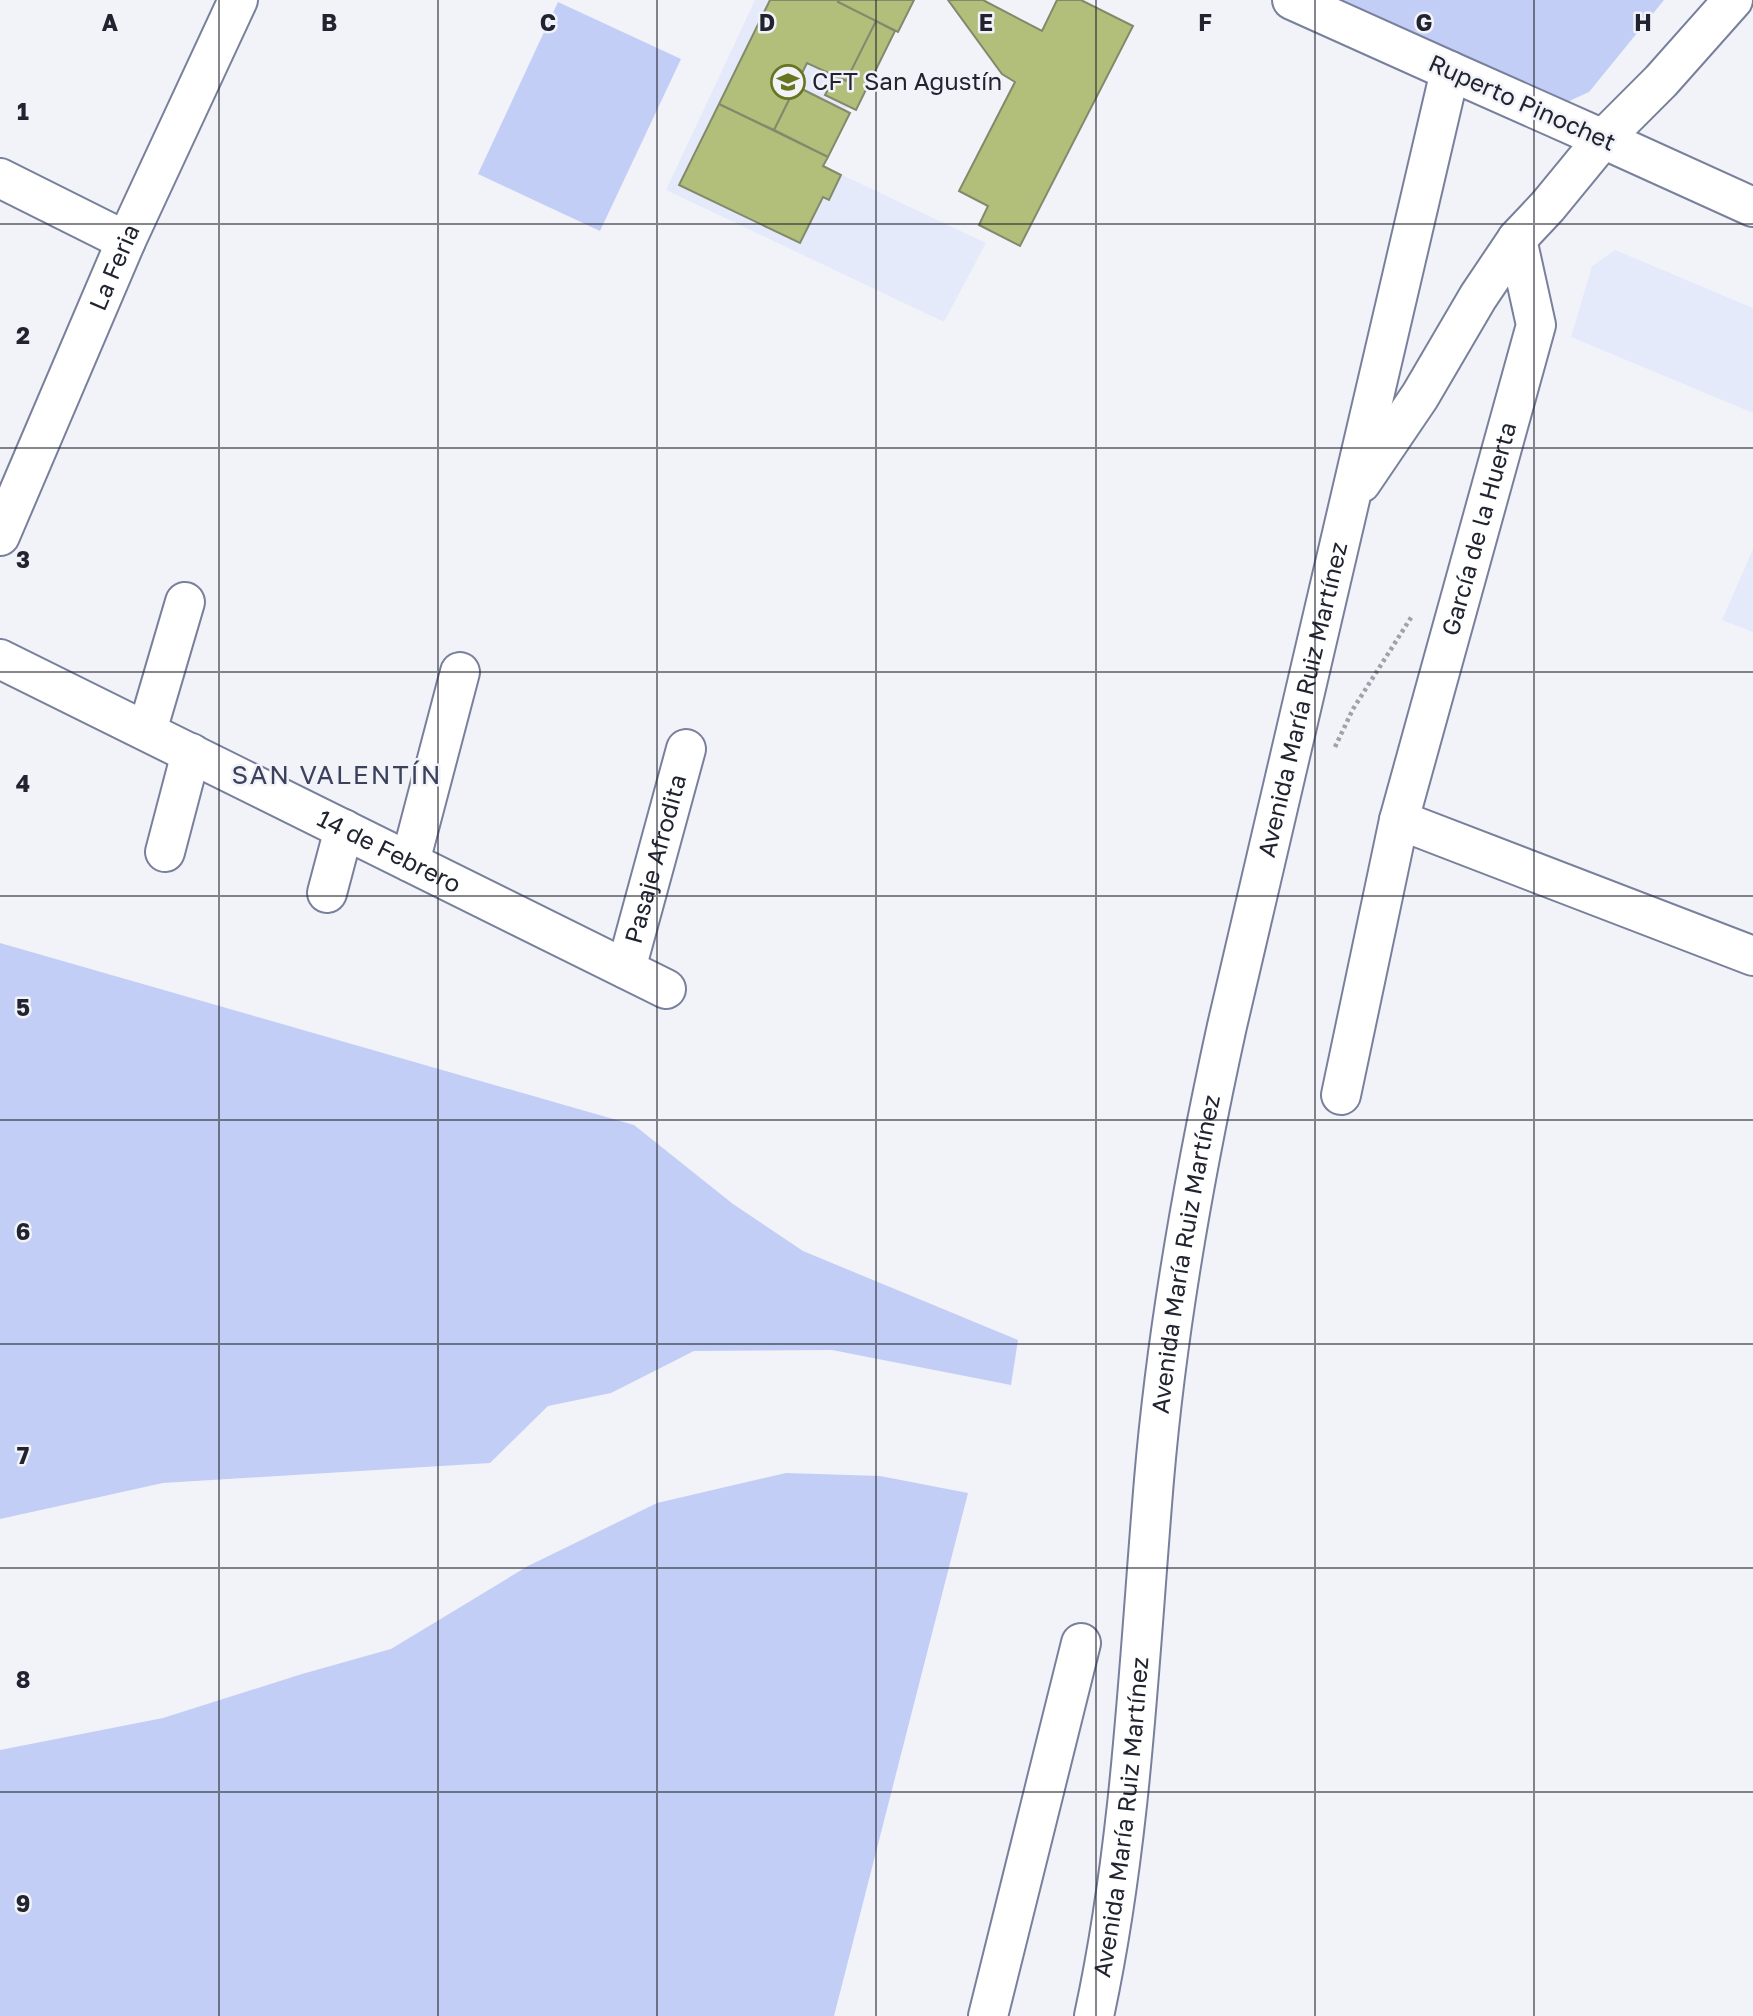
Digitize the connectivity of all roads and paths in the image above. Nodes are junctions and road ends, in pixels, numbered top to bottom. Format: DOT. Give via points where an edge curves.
graph roads {
  1 [pos="238,0"];
  2 [pos="1733,0"];
  3 [pos="1298,1"];
  4 [pos="1450,71"];
  5 [pos="1603,139"];
  6 [pos="0,178"];
  7 [pos="1749,195"];
  8 [pos="1517,239"];
  9 [pos="126,241"];
  10 [pos="1348,502"];
  11 [pos="0,536"];
  12 [pos="186,602"];
  13 [pos="1418,608"];
  14 [pos="0,659"];
  15 [pos="460,672"];
  16 [pos="147,732"];
  17 [pos="686,749"];
  18 [pos="191,753"];
  19 [pos="1332,753"];
  20 [pos="1399,820"];
  21 [pos="344,829"];
  22 [pos="165,852"];
  23 [pos="410,862"];
  24 [pos="327,893"];
  25 [pos="1753,956"];
  26 [pos="626,969"];
  27 [pos="666,989"];
  28 [pos="1341,1095"];
  29 [pos="1081,1643"];
  30 [pos="988,2016"];
  31 [pos="1094,2016"];
  1 -- 9 [label="street, La Feria"];
  2 -- 5 [label="street, Avenida María Ruiz Martínez"];
  3 -- 4 [label="street, Ruperto Pinochet"];
  4 -- 5 [label="street, Ruperto Pinochet"];
  4 -- 10 [label="street, Avenida María Ruiz Martínez"];
  5 -- 7 [label="street, Ruperto Pinochet"];
  5 -- 8 [label="street, Avenida María Ruiz Martínez"];
  6 -- 9 [label="street"];
  8 -- 10 [label="street, Avenida María Ruiz Martínez" via="1420,397"];
  8 -- 20 [label="street, García de la Huerta" via="1536,325"];
  9 -- 11 [label="street, La Feria"];
  10 -- 31 [label="street, Avenida María Ruiz Martínez" via="1205,1124 1185,1239 1154,1478 1135,1735"];
  12 -- 16 [label="street"];
  13 -- 19 [label="path" via="1353,709"];
  14 -- 16 [label="street, 14 de Febrero"];
  15 -- 23 [label="street"];
  16 -- 18 [label="street, 14 de Febrero"];
  17 -- 26 [label="street, Pasaje Afrodita"];
  18 -- 21 [label="street, 14 de Febrero"];
  18 -- 22 [label="street"];
  20 -- 25 [label="street"];
  20 -- 28 [label="street, García de la Huerta"];
  21 -- 23 [label="street, 14 de Febrero"];
  21 -- 24 [label="street"];
  23 -- 26 [label="street, 14 de Febrero"];
  26 -- 27 [label="street, 14 de Febrero"];
  29 -- 30 [label="street"];
}
